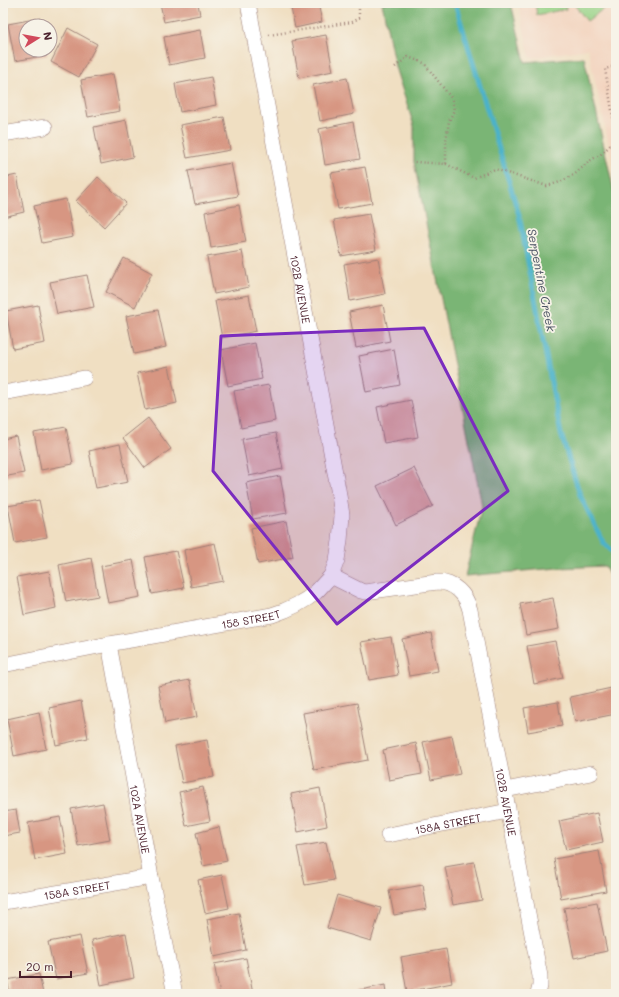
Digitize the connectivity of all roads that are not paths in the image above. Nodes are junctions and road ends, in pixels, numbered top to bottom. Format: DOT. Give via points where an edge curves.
graph roads {
  1 [pos="248,3"];
  2 [pos="45,127"];
  3 [pos="3,134"];
  4 [pos="84,378"];
  5 [pos="3,393"];
  6 [pos="331,576"];
  7 [pos="109,644"];
  8 [pos="3,665"];
  9 [pos="591,773"];
  10 [pos="505,790"];
  11 [pos="508,811"];
  12 [pos="388,834"];
  13 [pos="151,877"];
  14 [pos="3,902"];
  15 [pos="175,994"];
  16 [pos="538,994"];
  1 -- 6 [label="street, 102B AVENUE" via="342,515 337,560"];
  2 -- 3 [label="street"];
  4 -- 5 [label="street"];
  6 -- 7 [label="street, 158 STREET" via="316,592 300,603 272,615"];
  6 -- 10 [label="street, 102B AVENUE" via="365,592 437,582 448,583 461,592 470,610"];
  7 -- 8 [label="street, 158 STREET"];
  7 -- 13 [label="street, 102A AVENUE"];
  9 -- 10 [label="street"];
  10 -- 11 [label="street, 102B AVENUE"];
  11 -- 12 [label="street, 158A STREET"];
  11 -- 16 [label="street, 102B AVENUE" via="540,976"];
  13 -- 14 [label="street, 158A STREET"];
  13 -- 15 [label="street, 102A AVENUE"];
}
